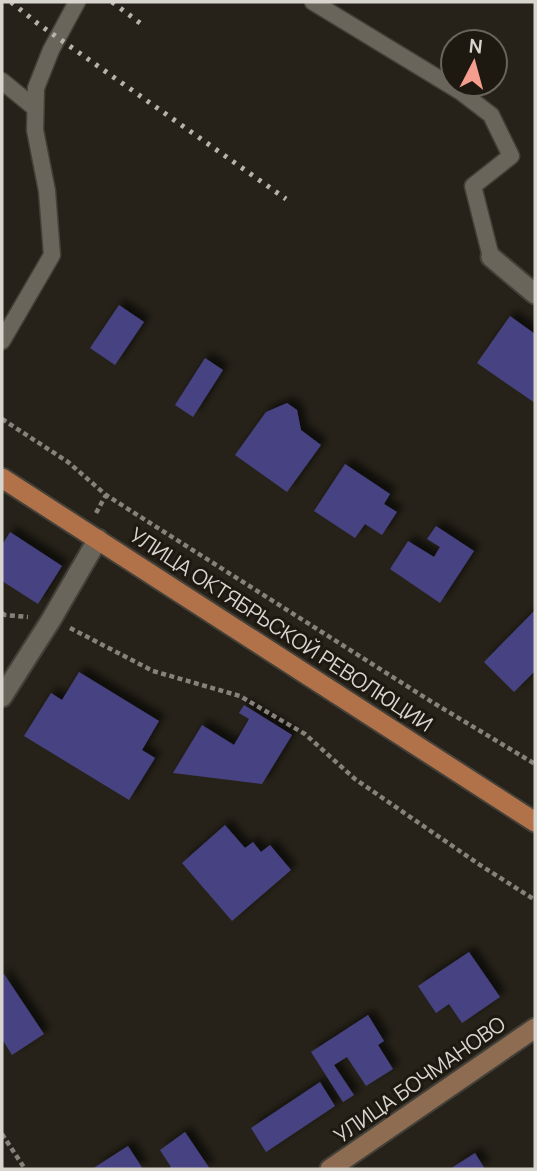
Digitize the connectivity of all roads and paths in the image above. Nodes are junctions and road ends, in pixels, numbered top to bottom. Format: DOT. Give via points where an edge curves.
graph roads {
  1 [pos="77,2"];
  2 [pos="313,2"];
  3 [pos="2,81"];
  4 [pos="36,108"];
  5 [pos="491,257"];
  6 [pos="535,295"];
  7 [pos="2,341"];
  8 [pos="2,419"];
  9 [pos="2,478"];
  10 [pos="98,539"];
  11 [pos="2,613"];
  12 [pos="51,620"];
  13 [pos="2,697"];
  14 [pos="535,764"];
  15 [pos="535,822"];
  16 [pos="535,900"];
  17 [pos="535,1028"];
  18 [pos="2,1134"];
  19 [pos="26,1169"];
  20 [pos="330,1169"];
  1 -- 4 [label="lane" via="36,88"];
  2 -- 5 [label="lane" via="491,115 511,156 473,186"];
  3 -- 4 [label="lane"];
  4 -- 7 [label="lane" via="52,255"];
  5 -- 6 [label="street"];
  8 -- 14 [label="path" via="68,462 106,495"];
  9 -- 10 [label="main road, УЛИЦА ОКТЯБРЬСКОЙ РЕВОЛЮЦИИ"];
  10 -- 12 [label="street"];
  10 -- 15 [label="main road, УЛИЦА ОКТЯБРЬСКОЙ РЕВОЛЮЦИИ"];
  11 -- 12 [label="path"];
  12 -- 13 [label="street"];
  12 -- 16 [label="path" via="153,671 240,696 305,734 355,779"];
  17 -- 20 [label="main road, УЛИЦА БОЧМАНОВО"];
  18 -- 19 [label="path"];
}
